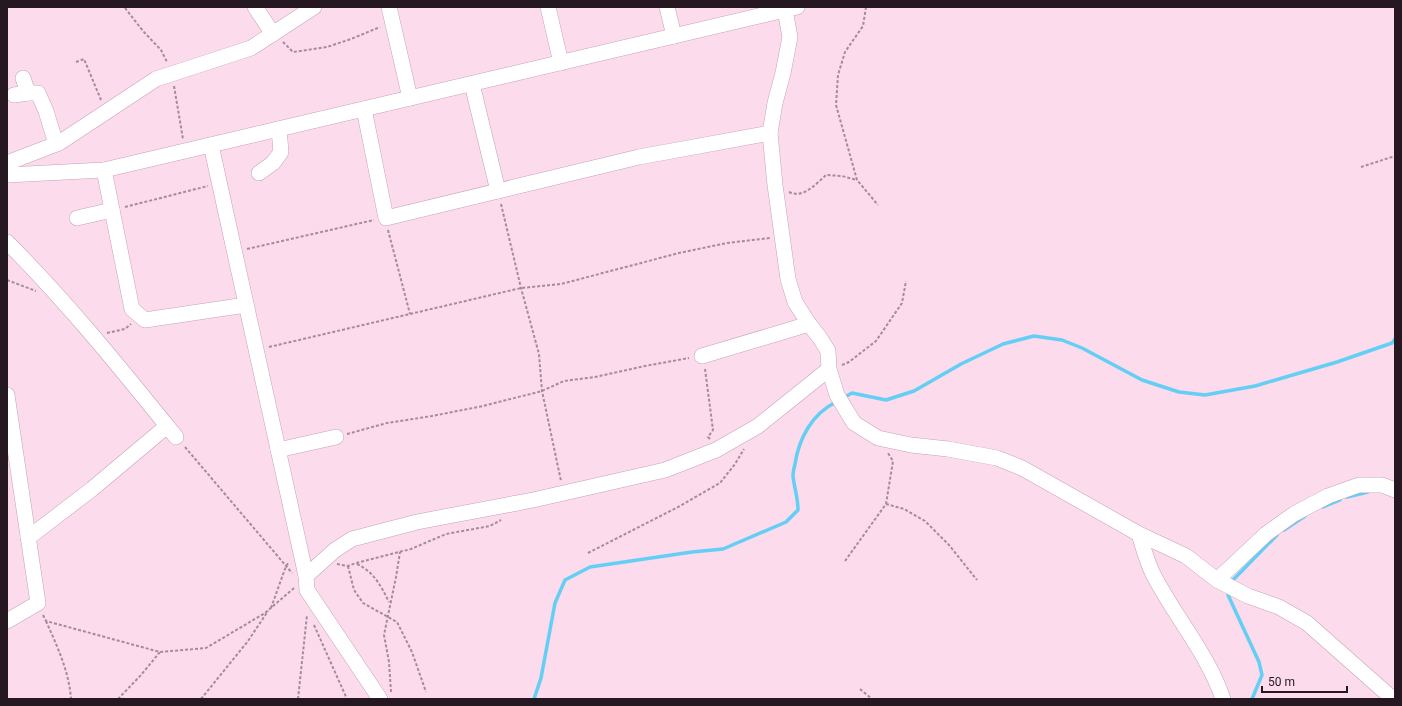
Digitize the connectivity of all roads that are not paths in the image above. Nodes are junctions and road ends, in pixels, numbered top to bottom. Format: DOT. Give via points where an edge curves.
graph roads {
  1 [pos="255,7"];
  2 [pos="314,7"];
  3 [pos="548,7"];
  4 [pos="667,7"];
  5 [pos="791,8"];
  6 [pos="391,13"];
  7 [pos="273,34"];
  8 [pos="674,36"];
  9 [pos="561,63"];
  10 [pos="23,78"];
  11 [pos="472,84"];
  12 [pos="410,98"];
  13 [pos="364,109"];
  14 [pos="279,129"];
  15 [pos="770,133"];
  16 [pos="56,144"];
  17 [pos="211,145"];
  18 [pos="32,154"];
  19 [pos="7,163"];
  20 [pos="104,170"];
  21 [pos="35,173"];
  22 [pos="259,173"];
  23 [pos="7,174"];
  24 [pos="498,191"];
  25 [pos="112,210"];
  26 [pos="78,218"];
  27 [pos="7,242"];
  28 [pos="246,305"];
  29 [pos="809,324"];
  30 [pos="702,356"];
  31 [pos="829,369"];
  32 [pos="7,395"];
  33 [pos="336,437"];
  34 [pos="278,450"];
  35 [pos="1395,490"];
  36 [pos="1139,534"];
  37 [pos="28,538"];
  38 [pos="306,576"];
  39 [pos="1225,584"];
  40 [pos="7,621"];
  41 [pos="386,697"];
  42 [pos="1223,699"];
  43 [pos="1393,699"];
  1 -- 7 [label="street"];
  2 -- 7 [label="street"];
  3 -- 9 [label="street"];
  4 -- 8 [label="street"];
  5 -- 8 [label="street"];
  5 -- 15 [label="street" via="790,37"];
  6 -- 12 [label="street"];
  7 -- 16 [label="street" via="251,48 156,79"];
  8 -- 9 [label="street"];
  9 -- 11 [label="street"];
  10 -- 16 [label="street" via="21,94 38,93"];
  11 -- 12 [label="street"];
  11 -- 24 [label="street"];
  12 -- 13 [label="street"];
  13 -- 14 [label="street"];
  13 -- 24 [label="street" via="386,218"];
  14 -- 17 [label="street"];
  14 -- 22 [label="street" via="281,152 273,163"];
  15 -- 24 [label="street" via="640,157"];
  15 -- 29 [label="street" via="788,279 795,302"];
  16 -- 18 [label="street"];
  17 -- 20 [label="street"];
  17 -- 28 [label="street"];
  18 -- 19 [label="street"];
  18 -- 21 [label="street"];
  20 -- 21 [label="street"];
  20 -- 25 [label="street"];
  21 -- 23 [label="street"];
  25 -- 26 [label="street"];
  25 -- 28 [label="street" via="132,310 144,320"];
  27 -- 37 [label="street" via="53,290 171,431"];
  28 -- 34 [label="street"];
  29 -- 30 [label="street"];
  29 -- 31 [label="street" via="828,351"];
  31 -- 36 [label="street" via="840,401 854,423 878,438 997,458 1022,468"];
  31 -- 38 [label="street" via="758,426 716,450 666,470 417,522 352,539 335,550"];
  32 -- 37 [label="street"];
  33 -- 34 [label="street"];
  34 -- 38 [label="street"];
  35 -- 39 [label="street" via="1382,485 1359,485 1328,496 1294,514 1266,534"];
  36 -- 39 [label="street" via="1186,556"];
  36 -- 42 [label="street" via="1152,573 1205,660"];
  37 -- 40 [label="street" via="38,603"];
  38 -- 41 [label="street" via="307,590"];
  39 -- 43 [label="street" via="1307,622"];
}
